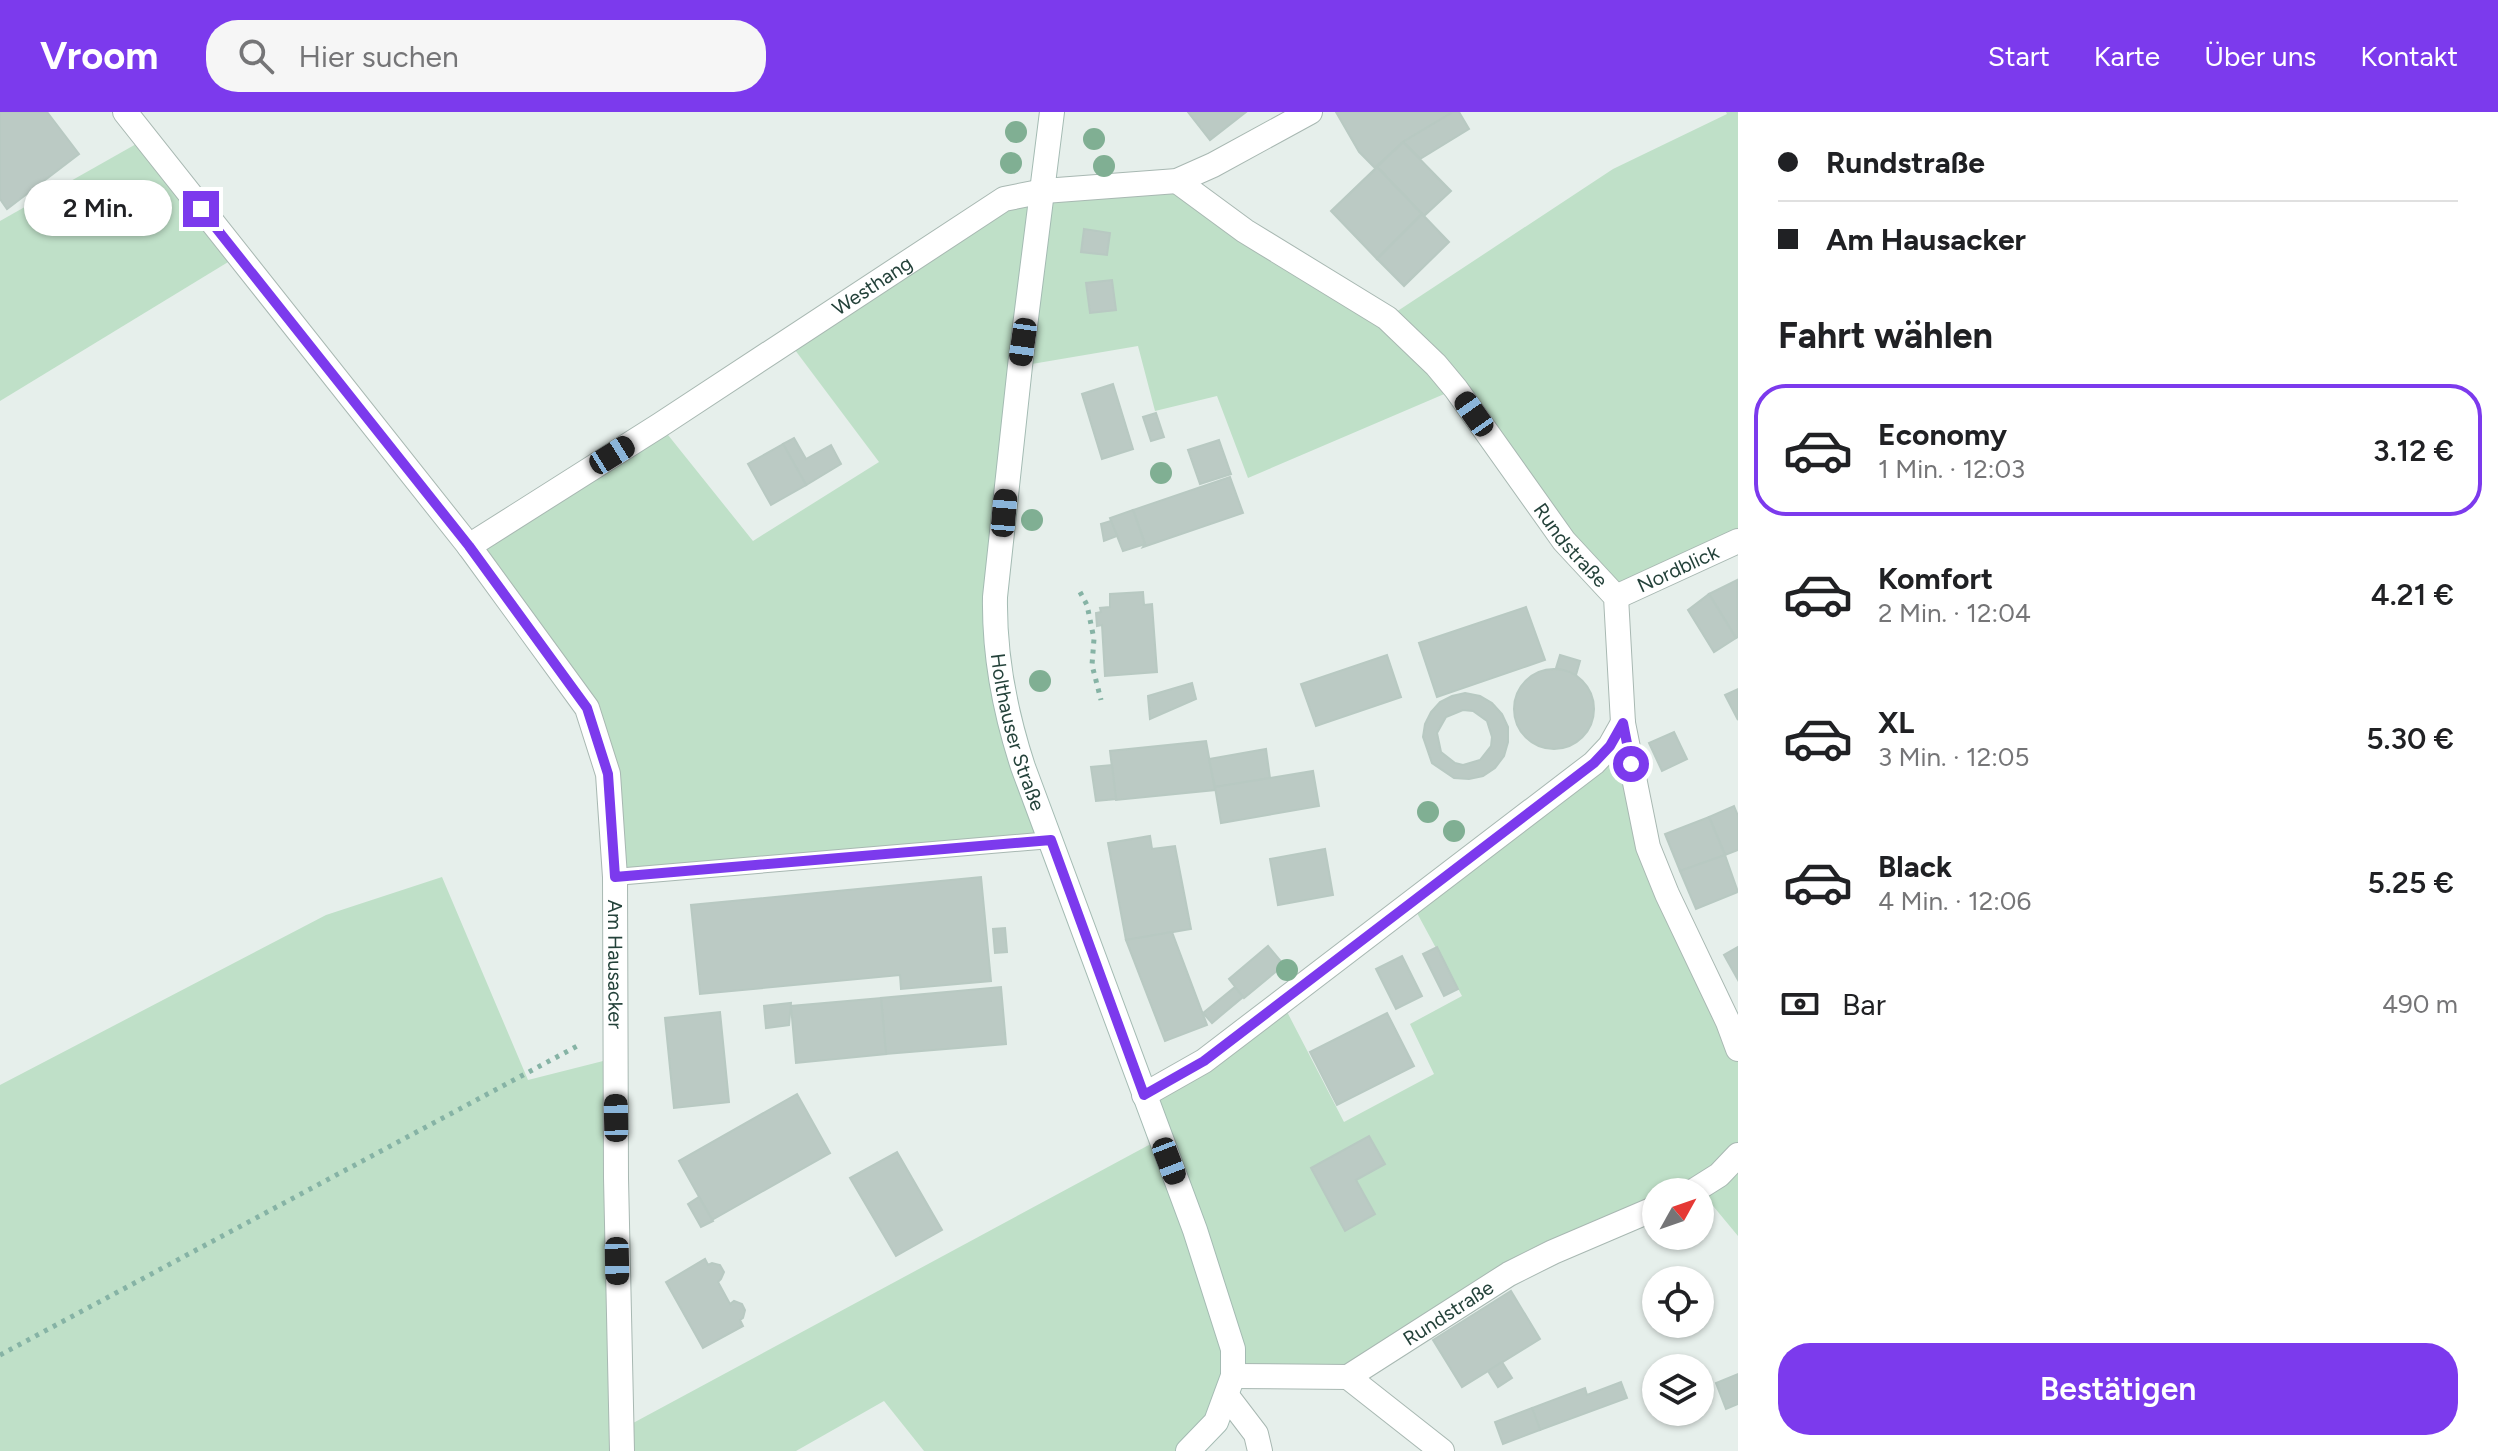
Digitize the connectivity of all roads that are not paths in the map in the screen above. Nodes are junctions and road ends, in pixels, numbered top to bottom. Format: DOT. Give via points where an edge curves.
graph roads {
  1 [pos="125,112"];
  2 [pos="1052,112"];
  3 [pos="1310,112"];
  4 [pos="1177,181"];
  5 [pos="1044,191"];
  6 [pos="1738,541"];
  7 [pos="469,546"];
  8 [pos="1616,597"];
  9 [pos="1623,723"];
  10 [pos="1051,840"];
  11 [pos="615,877"];
  12 [pos="1738,1049"];
  13 [pos="1144,1095"];
  14 [pos="1738,1155"];
  15 [pos="1714,1178"];
  16 [pos="1642,1214"];
  17 [pos="1348,1377"];
  18 [pos="1230,1386"];
  19 [pos="622,1451"];
  20 [pos="1188,1451"];
  21 [pos="1260,1451"];
  22 [pos="1442,1451"];
  1 -- 7 [label="street, Am Hausacker"];
  2 -- 5 [label="street, Holthauser Straße"];
  3 -- 4 [label="street, Westhang"];
  4 -- 5 [label="street, Westhang"];
  4 -- 8 [label="street, Rundstraße" via="1245,231 1397,327 1456,389 1564,541"];
  5 -- 7 [label="street, Westhang" via="1004,199"];
  5 -- 10 [label="street, Holthauser Straße" via="994,629 1008,719"];
  6 -- 8 [label="street, Nordblick"];
  7 -- 11 [label="street, Am Hausacker" via="587,708 608,774"];
  8 -- 9 [label="street, Rundstraße"];
  9 -- 12 [label="street, Rundstraße" via="1648,847"];
  9 -- 13 [label="street" via="1594,763 1204,1061"];
  10 -- 11 [label="lane"];
  10 -- 13 [label="street, Holthauser Straße"];
  11 -- 19 [label="street, Am Hausacker"];
  13 -- 18 [label="street, Holthauser Straße" via="1233,1349"];
  14 -- 15 [label="street"];
  16 -- 17 [label="street, Rundstraße" via="1509,1274"];
  17 -- 18 [label="street"];
  17 -- 22 [label="street"];
  18 -- 20 [label="street" via="1216,1422"];
  18 -- 21 [label="street"];
}
